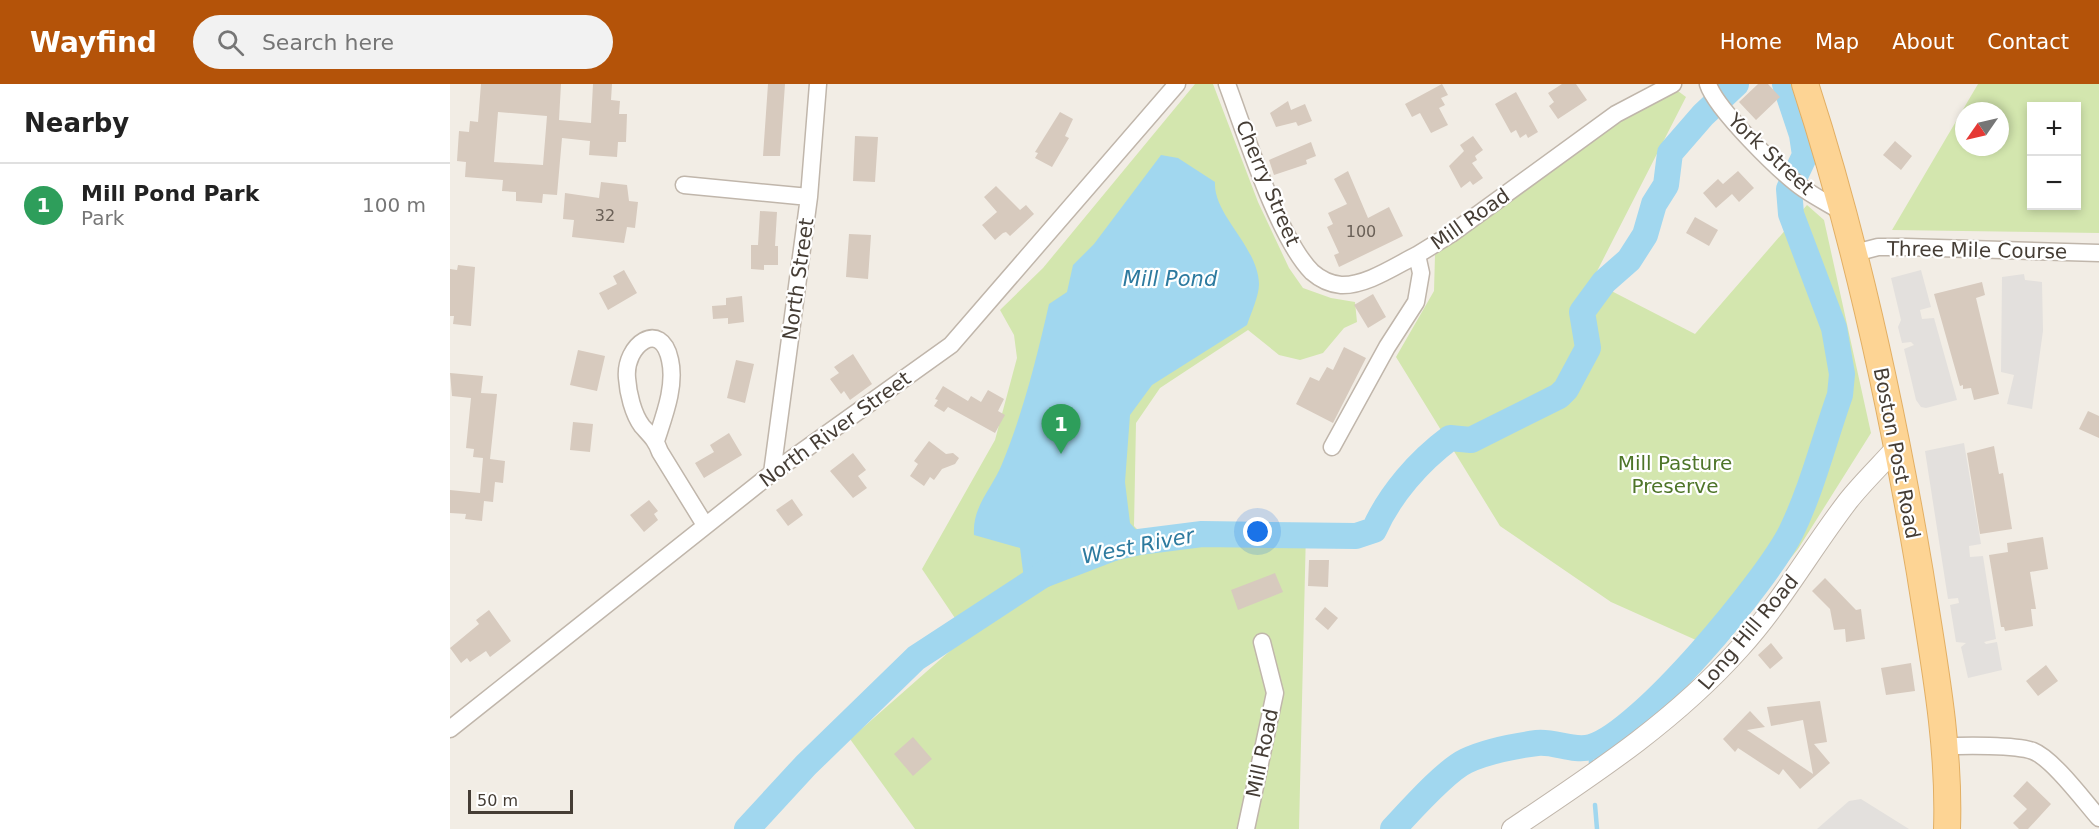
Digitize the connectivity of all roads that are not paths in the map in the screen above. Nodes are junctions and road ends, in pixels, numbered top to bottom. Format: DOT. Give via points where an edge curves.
graph roads {
  1 [pos="818,84"];
  2 [pos="1177,84"];
  3 [pos="1227,84"];
  4 [pos="1673,84"];
  5 [pos="1709,88"];
  6 [pos="1808,95"];
  7 [pos="684,185"];
  8 [pos="809,196"];
  9 [pos="1844,213"];
  10 [pos="1855,253"];
  11 [pos="2099,253"];
  12 [pos="1417,255"];
  13 [pos="656,441"];
  14 [pos="1332,447"];
  15 [pos="1897,447"];
  16 [pos="772,473"];
  17 [pos="705,525"];
  18 [pos="1262,642"];
  19 [pos="450,729"];
  20 [pos="1945,747"];
  21 [pos="2099,818"];
  22 [pos="1246,829"];
  23 [pos="1512,829"];
  24 [pos="1947,829"];
  1 -- 8 [label="street, North Street"];
  2 -- 16 [label="street, North River Street" via="951,345"];
  3 -- 12 [label="street, Cherry Street" via="1281,223 1312,272 1332,284 1349,285"];
  4 -- 12 [label="street, Mill Road" via="1616,114"];
  5 -- 9 [label="street, York Street" via="1728,117 1803,189"];
  6 -- 9 [label="main road, Boston Post Road"];
  7 -- 8 [label="street"];
  8 -- 16 [label="street, North Street"];
  9 -- 10 [label="main road, Boston Post Road"];
  10 -- 11 [label="street, Three Mile Course" via="1906,247"];
  10 -- 15 [label="main road, Boston Post Road"];
  12 -- 14 [label="street, Mill Road" via="1421,273 1416,302"];
  13 -- 13 [label="street" via="672,381 670,359 662,344 647,339 637,344 629,356 627,377 633,407"];
  13 -- 17 [label="street"];
  15 -- 20 [label="main road, Boston Post Road"];
  15 -- 23 [label="street, Long Hill Road" via="1854,494 1781,598 1718,672 1622,756"];
  16 -- 17 [label="street, North River Street"];
  17 -- 19 [label="street, North River Street"];
  18 -- 22 [label="street, Mill Road" via="1275,693"];
  20 -- 21 [label="street" via="1966,744 2034,751 2056,769"];
  20 -- 24 [label="main road, Boston Post Road"];
}
